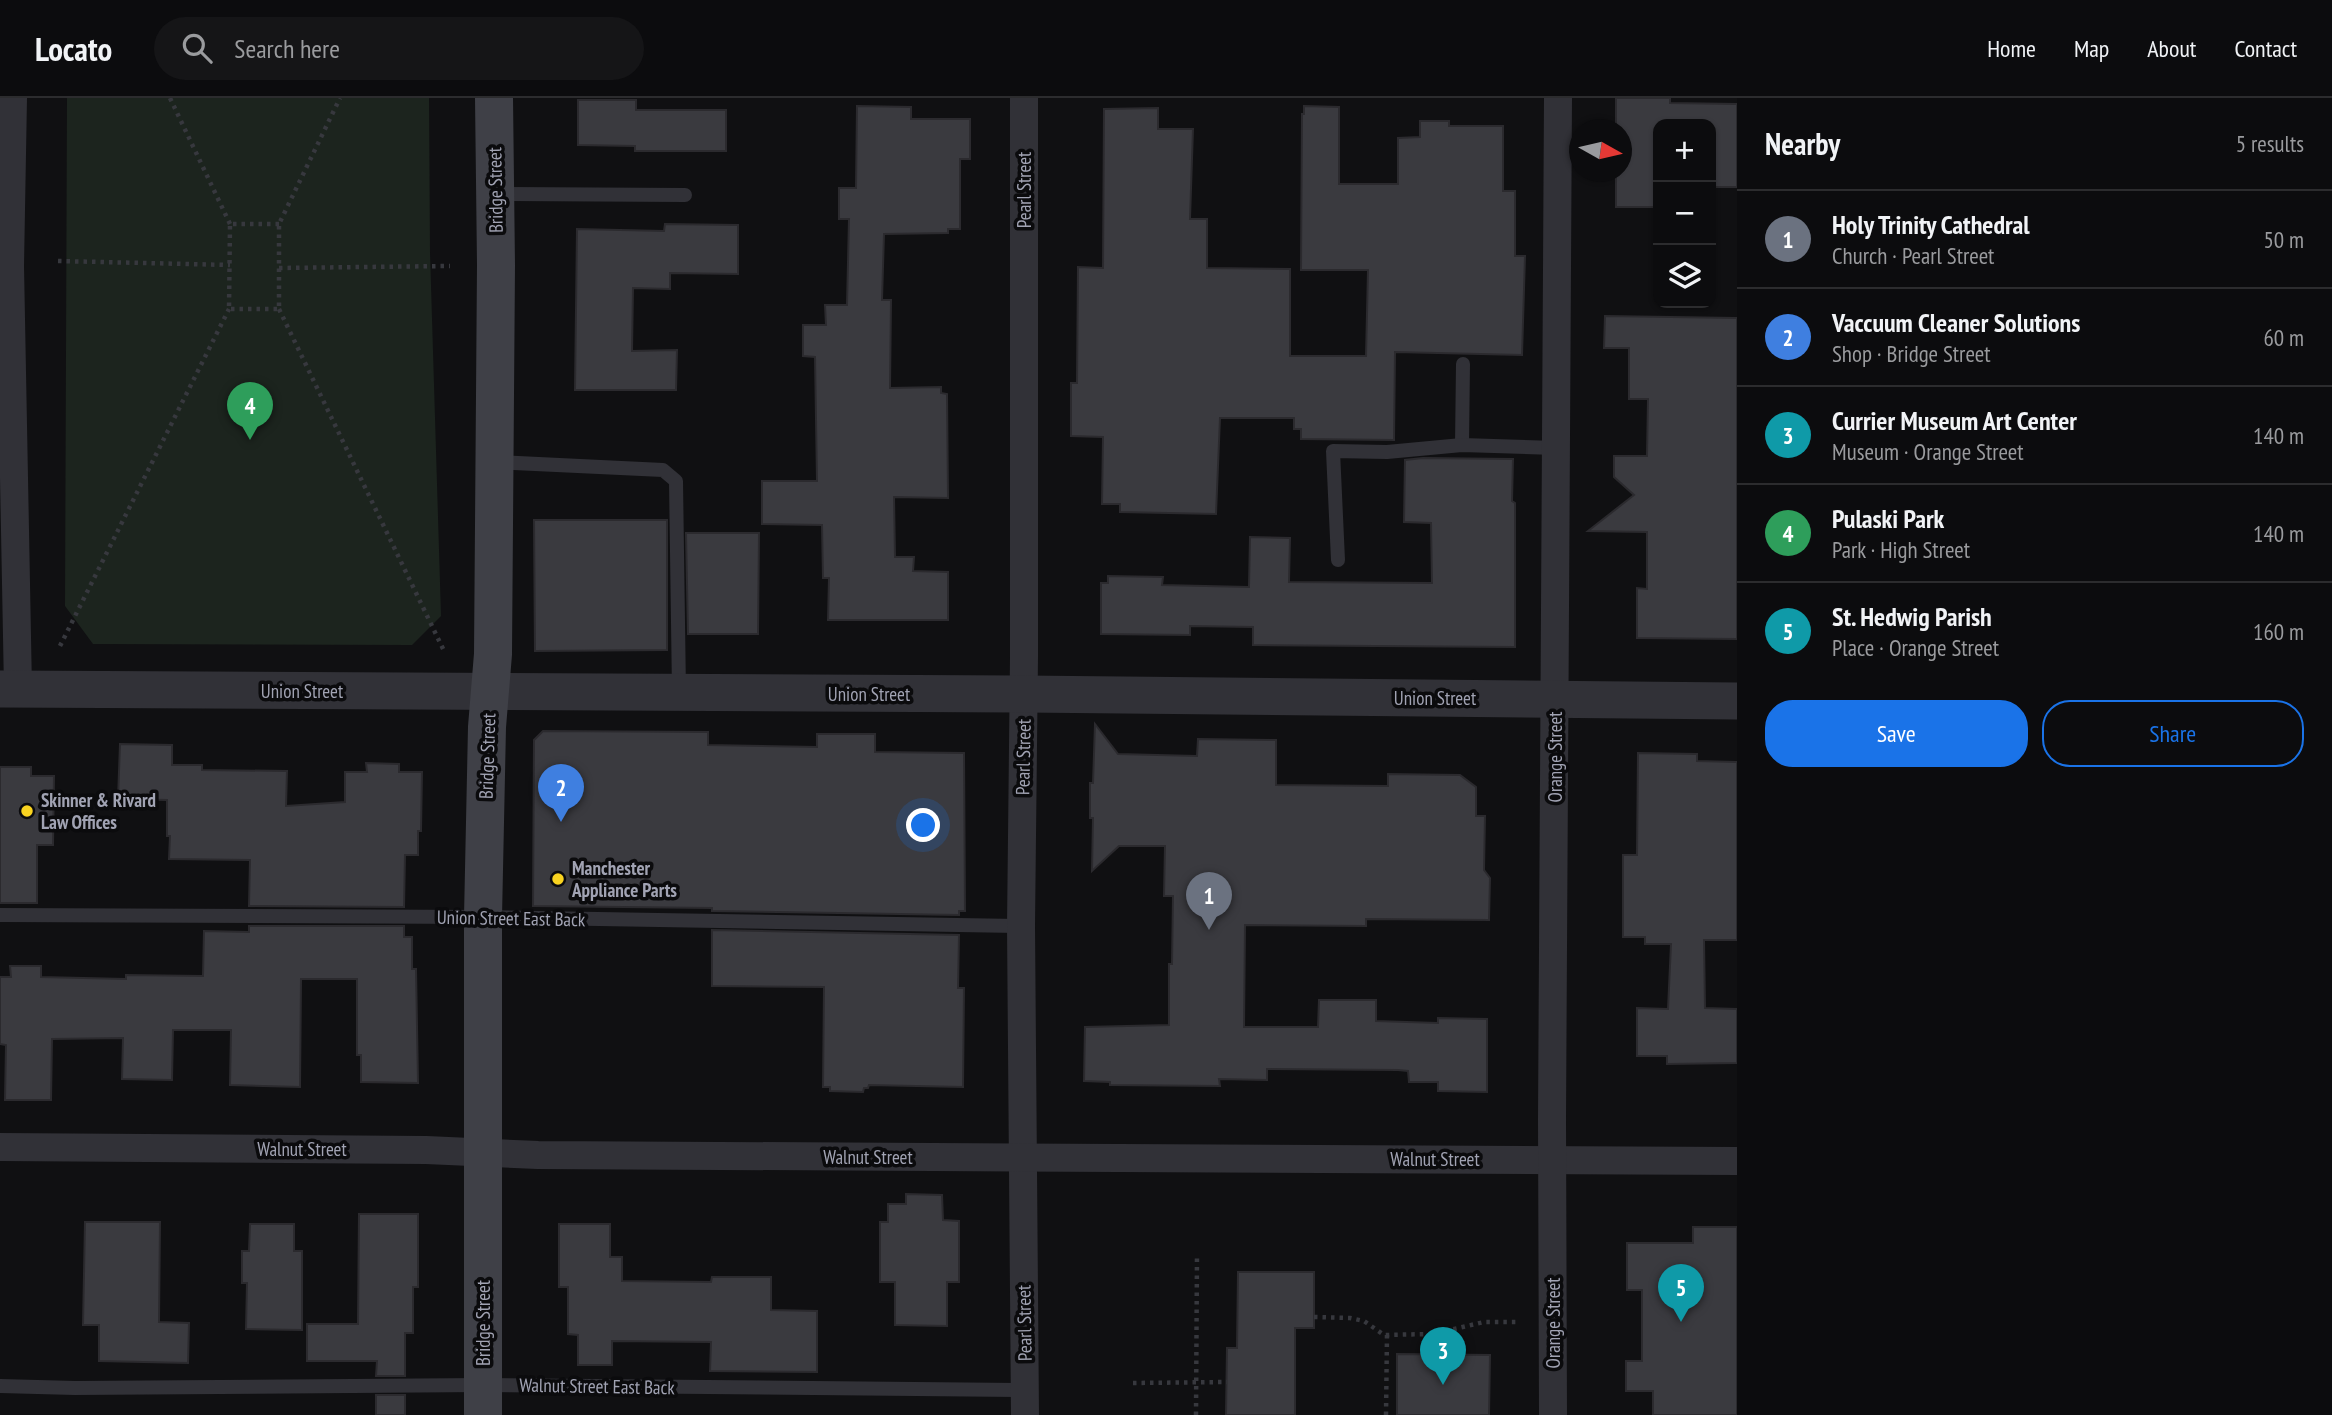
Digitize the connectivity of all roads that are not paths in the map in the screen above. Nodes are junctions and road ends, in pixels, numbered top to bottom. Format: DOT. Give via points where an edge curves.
graph roads {
  1 [pos="13,98"];
  2 [pos="494,98"];
  3 [pos="1024,98"];
  4 [pos="1558,98"];
  5 [pos="496,194"];
  6 [pos="684,195"];
  7 [pos="1463,364"];
  8 [pos="1462,445"];
  9 [pos="1556,447"];
  10 [pos="495,462"];
  11 [pos="1338,560"];
  12 [pos="9,689"];
  13 [pos="491,692"];
  14 [pos="680,693"];
  15 [pos="1024,694"];
  16 [pos="1555,699"];
  17 [pos="1737,701"];
  18 [pos="0,915"];
  19 [pos="484,918"];
  20 [pos="1021,926"];
  21 [pos="0,1147"];
  22 [pos="482,1153"];
  23 [pos="1023,1158"];
  24 [pos="1552,1160"];
  25 [pos="1737,1161"];
  26 [pos="0,1386"];
  27 [pos="483,1400"];
  28 [pos="1025,1403"];
  29 [pos="1553,1415"];
  1 -- 12 [label="street"];
  2 -- 5 [label="main road, Bridge Street"];
  3 -- 15 [label="street, Pearl Street"];
  4 -- 9 [label="street, Orange Street"];
  5 -- 6 [label="lane"];
  5 -- 10 [label="main road, Bridge Street"];
  7 -- 8 [label="lane"];
  8 -- 9 [label="lane"];
  8 -- 11 [label="lane" via="1387,452 1333,451"];
  9 -- 16 [label="street, Orange Street"];
  10 -- 13 [label="main road, Bridge Street"];
  10 -- 14 [label="lane" via="663,470 676,481"];
  12 -- 13 [label="street, Union Street"];
  13 -- 14 [label="street, Union Street"];
  13 -- 19 [label="main road, Bridge Street"];
  14 -- 15 [label="street, Union Street"];
  15 -- 16 [label="street, Union Street"];
  15 -- 20 [label="street, Pearl Street"];
  16 -- 17 [label="street, Union Street"];
  16 -- 24 [label="street, Orange Street"];
  18 -- 19 [label="lane, Union Street East Back"];
  19 -- 20 [label="lane, Union Street East Back"];
  19 -- 22 [label="main road, Bridge Street"];
  20 -- 23 [label="street, Pearl Street"];
  21 -- 22 [label="street, Walnut Street"];
  22 -- 23 [label="street, Walnut Street"];
  22 -- 27 [label="main road, Bridge Street"];
  23 -- 24 [label="street, Walnut Street"];
  23 -- 28 [label="street, Pearl Street"];
  24 -- 25 [label="street, Walnut Street"];
  24 -- 29 [label="street, Orange Street"];
  26 -- 27 [label="lane, Walnut Street East Back"];
  27 -- 28 [label="lane, Walnut Street East Back"];
}
